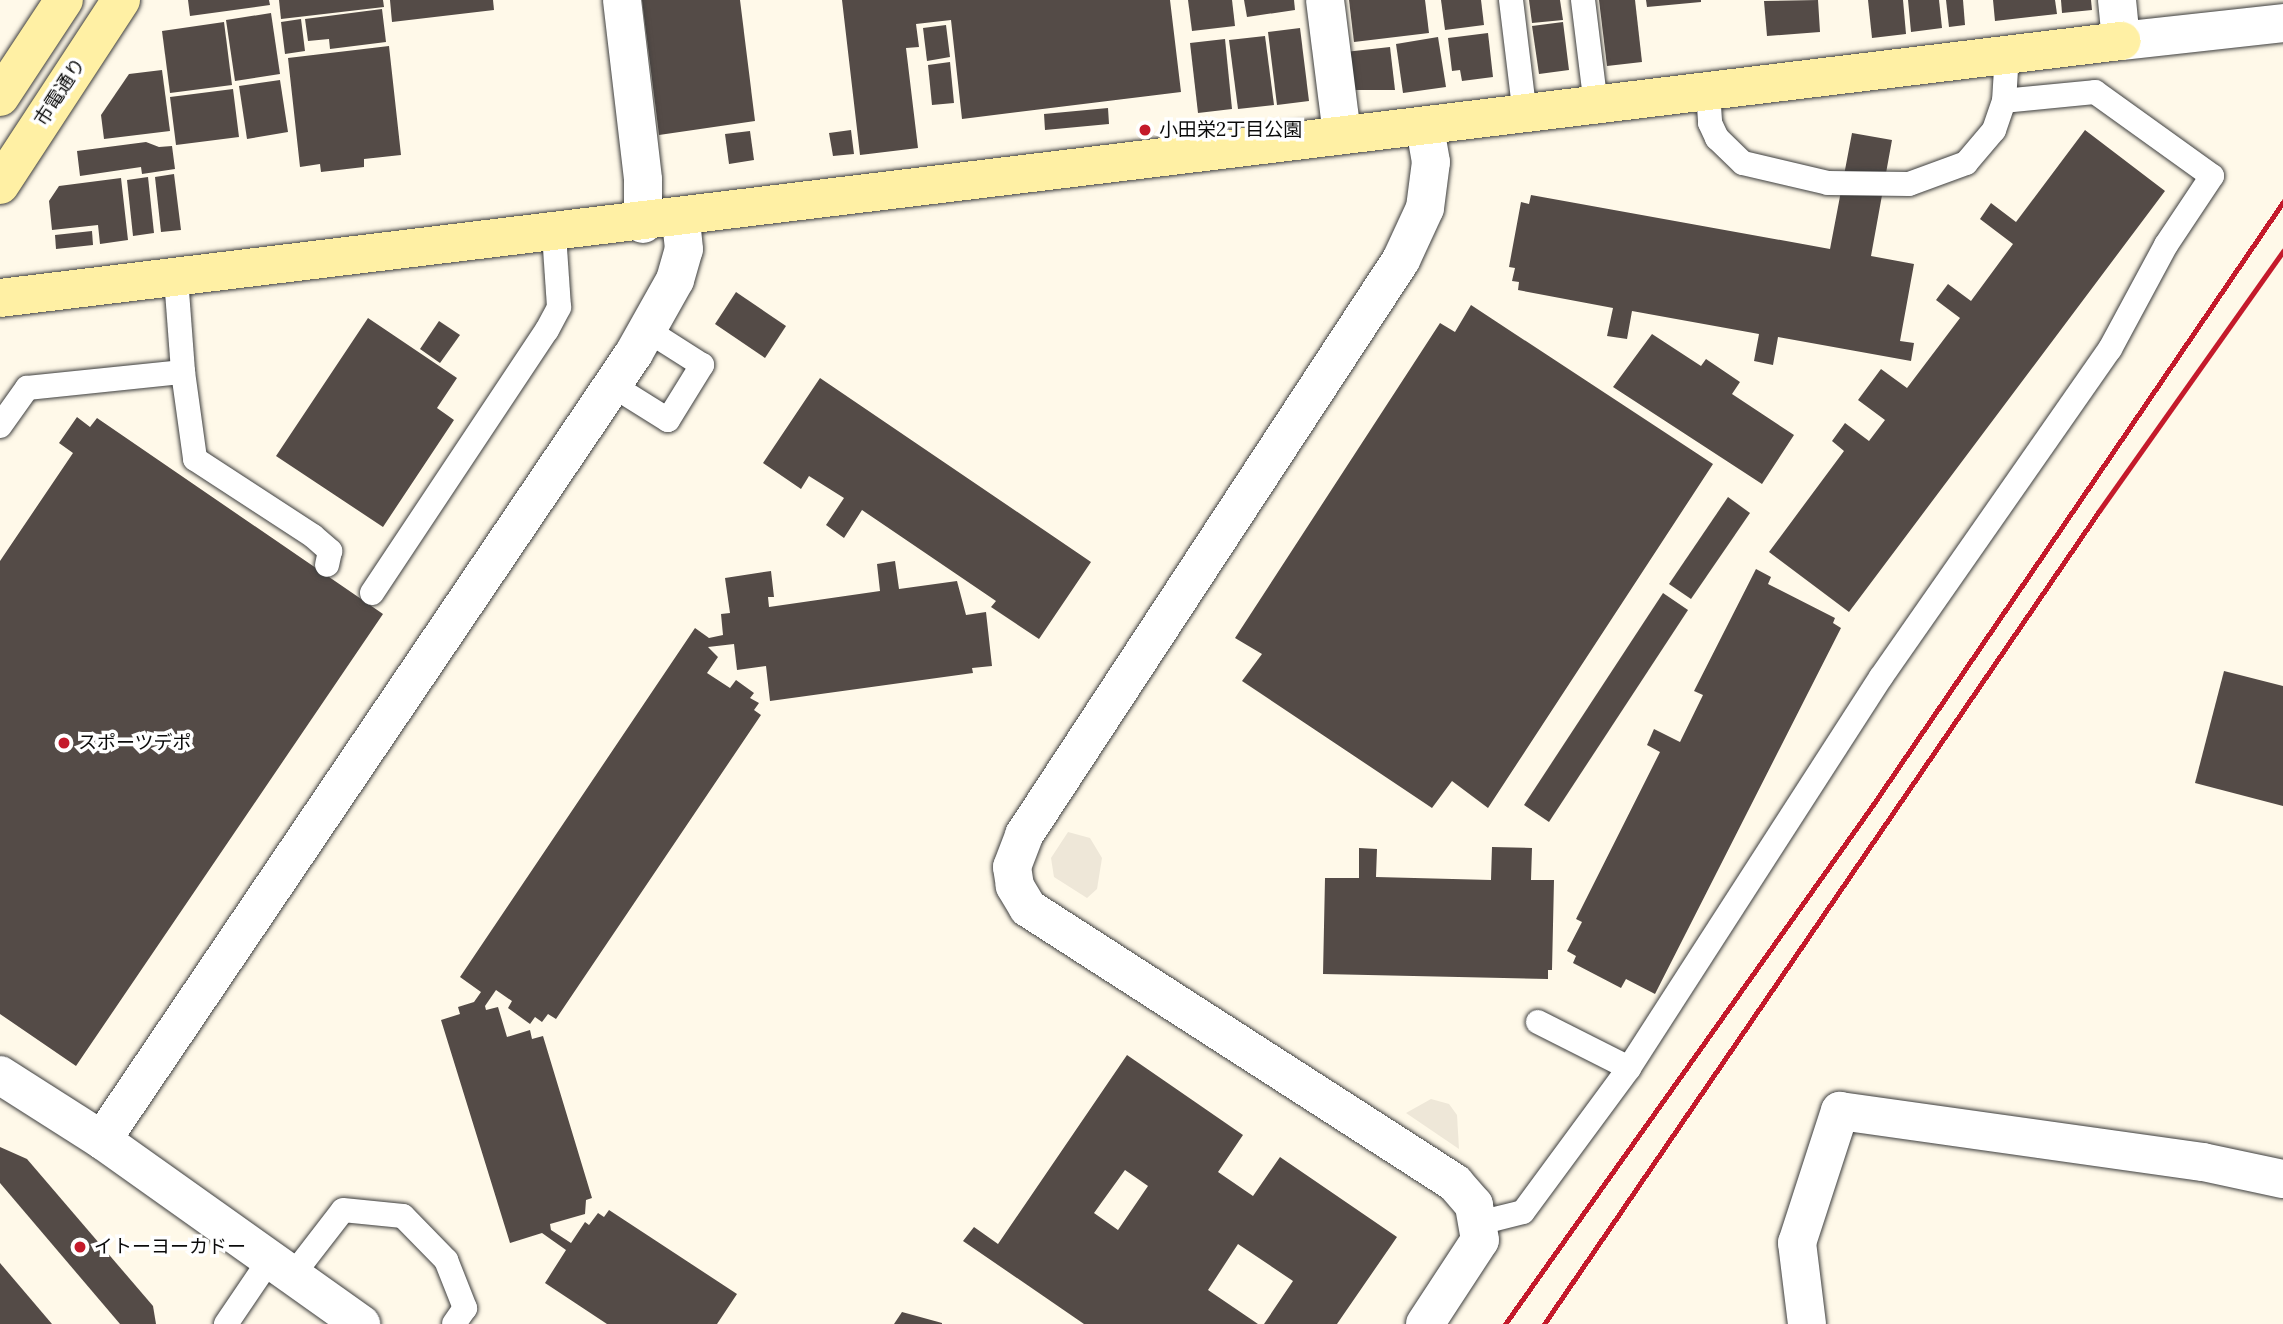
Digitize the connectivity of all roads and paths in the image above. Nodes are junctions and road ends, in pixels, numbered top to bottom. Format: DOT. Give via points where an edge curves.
graph roads {
  1 [pos="64,0"];
  2 [pos="121,0"];
  3 [pos="622,0"];
  4 [pos="1325,0"];
  5 [pos="1511,0"];
  6 [pos="1583,0"];
  7 [pos="2117,0"];
  8 [pos="2283,23"];
  9 [pos="2121,41"];
  10 [pos="2007,55"];
  11 [pos="1708,92"];
  12 [pos="0,97"];
  13 [pos="2004,101"];
  14 [pos="1596,106"];
  15 [pos="1525,115"];
  16 [pos="1424,128"];
  17 [pos="1342,135"];
  18 [pos="0,185"];
  19 [pos="681,218"];
  20 [pos="643,224"];
  21 [pos="554,234"];
  22 [pos="176,278"];
  23 [pos="0,298"];
  24 [pos="647,330"];
  25 [pos="183,372"];
  26 [pos="612,385"];
  27 [pos="0,426"];
  28 [pos="327,565"];
  29 [pos="372,593"];
  30 [pos="1538,1022"];
  31 [pos="1629,1068"];
  32 [pos="0,1075"];
  33 [pos="102,1140"];
  34 [pos="2283,1179"];
  35 [pos="1479,1223"];
  36 [pos="281,1268"];
  37 [pos="350,1321"];
  38 [pos="226,1324"];
  39 [pos="454,1324"];
  40 [pos="1424,1324"];
  41 [pos="1807,1324"];
  1 -- 12 [label="street"];
  2 -- 18 [label="street, 市電通り"];
  3 -- 20 [label="street" via="643,180"];
  4 -- 17 [label="street"];
  5 -- 15 [label="lane"];
  6 -- 14 [label="lane"];
  7 -- 9 [label="street"];
  8 -- 9 [label="street"];
  9 -- 10 [label="street"];
  10 -- 11 [label="street"];
  10 -- 13 [label="lane"];
  11 -- 13 [label="lane" via="1710,123 1717,138 1743,163 1828,183 1909,184 1966,163 1994,130"];
  11 -- 14 [label="street"];
  13 -- 31 [label="lane" via="2095,92 2212,176 2166,244 2110,349 1881,677"];
  14 -- 15 [label="street"];
  15 -- 16 [label="street"];
  16 -- 17 [label="street"];
  16 -- 35 [label="street" via="1431,162 1425,208 1401,260 1024,835 1012,867 1015,886 1028,908 1455,1184 1474,1205"];
  17 -- 19 [label="street"];
  19 -- 20 [label="street"];
  19 -- 24 [label="street" via="684,249 675,280"];
  20 -- 21 [label="street"];
  21 -- 22 [label="street"];
  21 -- 29 [label="lane" via="559,307 548,330"];
  22 -- 23 [label="street"];
  22 -- 25 [label="lane"];
  24 -- 26 [label="street"];
  24 -- 26 [label="lane" via="702,365 668,420"];
  25 -- 27 [label="lane" via="27,388"];
  25 -- 28 [label="lane" via="195,459 313,536 330,551"];
  26 -- 33 [label="street"];
  30 -- 31 [label="lane"];
  31 -- 35 [label="lane" via="1524,1212"];
  32 -- 33 [label="street"];
  33 -- 36 [label="street"];
  34 -- 41 [label="street" via="2203,1162 1840,1111 1797,1243"];
  35 -- 40 [label="street" via="1480,1240"];
  36 -- 37 [label="street"];
  36 -- 38 [label="lane"];
  36 -- 39 [label="lane" via="343,1210 403,1216 446,1260 465,1308"];
}
